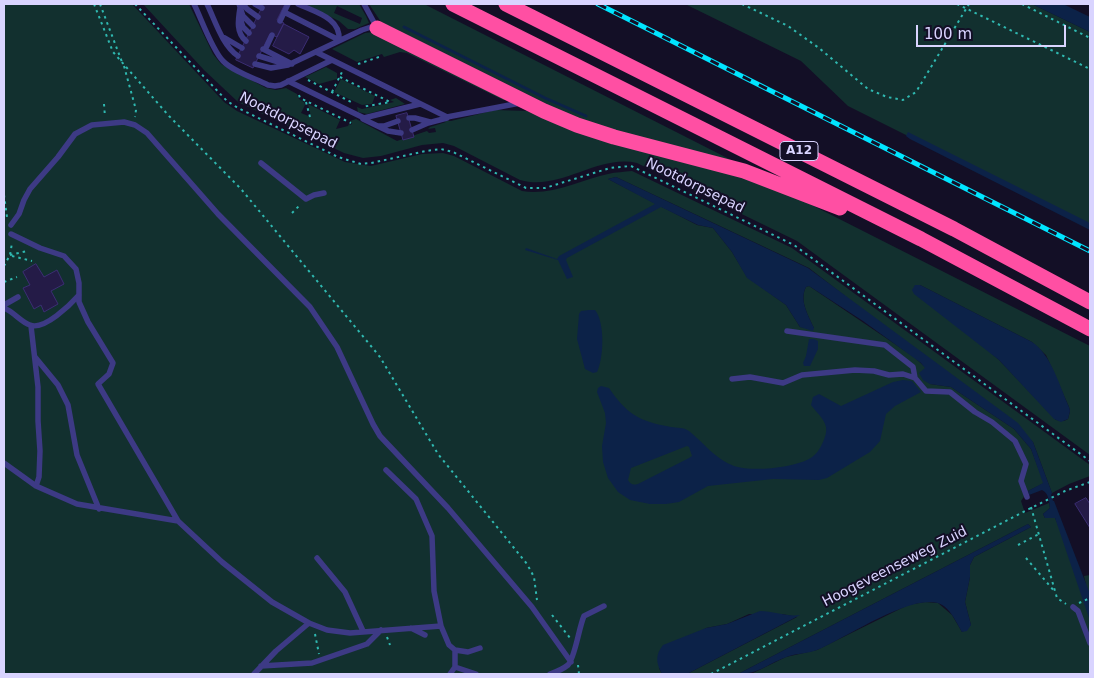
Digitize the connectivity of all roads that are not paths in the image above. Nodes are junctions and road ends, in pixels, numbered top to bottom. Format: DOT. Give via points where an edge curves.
graph roads {
  1 [pos="194,4"];
  2 [pos="207,4"];
  3 [pos="255,4"];
  4 [pos="298,4"];
  5 [pos="364,4"];
  6 [pos="453,4"];
  7 [pos="506,4"];
  8 [pos="241,5"];
  9 [pos="262,8"];
  10 [pos="283,13"];
  11 [pos="258,17"];
  12 [pos="253,26"];
  13 [pos="377,28"];
  14 [pos="249,34"];
  15 [pos="222,35"];
  16 [pos="271,35"];
  17 [pos="339,40"];
  18 [pos="246,41"];
  19 [pos="242,48"];
  20 [pos="316,52"];
  21 [pos="238,56"];
  22 [pos="259,56"];
  23 [pos="332,60"];
  24 [pos="255,64"];
  25 [pos="292,64"];
  26 [pos="288,81"];
  27 [pos="527,102"];
  28 [pos="420,104"];
  29 [pos="357,116"];
  30 [pos="455,116"];
  31 [pos="409,118"];
  32 [pos="398,121"];
  33 [pos="430,122"];
  34 [pos="375,124"];
  35 [pos="412,130"];
  36 [pos="401,134"];
  37 [pos="261,163"];
  38 [pos="324,193"];
  39 [pos="11,225"];
  40 [pos="11,234"];
  41 [pos="921,239"];
  42 [pos="79,295"];
  43 [pos="18,297"];
  44 [pos="1090,302"];
  45 [pos="4,306"];
  46 [pos="31,326"];
  47 [pos="1090,328"];
  48 [pos="786,331"];
  49 [pos="35,358"];
  50 [pos="915,378"];
  51 [pos="732,379"];
  52 [pos="4,463"];
  53 [pos="386,470"];
  54 [pos="36,486"];
  55 [pos="1027,498"];
  56 [pos="99,509"];
  57 [pos="178,521"];
  58 [pos="317,558"];
  59 [pos="604,606"];
  60 [pos="1073,607"];
  61 [pos="312,624"];
  62 [pos="441,626"];
  63 [pos="411,628"];
  64 [pos="382,630"];
  65 [pos="363,632"];
  66 [pos="425,635"];
  67 [pos="1090,643"];
  68 [pos="480,648"];
  69 [pos="455,650"];
  70 [pos="571,662"];
  71 [pos="261,666"];
  72 [pos="455,667"];
  73 [pos="254,674"];
  74 [pos="450,674"];
  75 [pos="476,674"];
  76 [pos="550,674"];
  1 -- 26 [label="lane" via="216,52 226,63 270,86"];
  2 -- 15 [label="lane"];
  3 -- 9 [label="lane"];
  4 -- 17 [label="lane" via="332,21 338,28"];
  5 -- 13 [label="lane"];
  6 -- 41 [label="highway, A12"];
  7 -- 44 [label="highway, A12" via="954,229"];
  8 -- 11 [label="lane"];
  8 -- 12 [label="lane" via="245,20"];
  8 -- 14 [label="lane" via="242,25"];
  8 -- 18 [label="lane" via="239,29"];
  10 -- 17 [label="lane"];
  13 -- 17 [label="lane" via="366,28"];
  13 -- 27 [label="highway, A12"];
  15 -- 19 [label="lane"];
  15 -- 21 [label="lane"];
  16 -- 25 [label="lane" via="264,50"];
  17 -- 20 [label="lane"];
  20 -- 23 [label="lane"];
  20 -- 25 [label="lane"];
  22 -- 25 [label="lane" via="280,64"];
  23 -- 26 [label="lane"];
  23 -- 28 [label="lane"];
  24 -- 25 [label="lane" via="271,68"];
  26 -- 29 [label="lane"];
  27 -- 30 [label="lane"];
  27 -- 41 [label="highway, A12" via="592,130 750,174"];
  28 -- 29 [label="lane" via="371,117"];
  28 -- 30 [label="lane" via="445,116"];
  29 -- 34 [label="lane"];
  30 -- 33 [label="lane"];
  31 -- 33 [label="lane"];
  32 -- 34 [label="lane" via="382,126"];
  33 -- 35 [label="lane"];
  34 -- 36 [label="lane"];
  37 -- 38 [label="lane" via="306,199"];
  39 -- 70 [label="lane" via="30,189 75,134 92,125 124,122 147,133 218,214 310,307 338,346 380,436 448,508 532,607"];
  40 -- 42 [label="lane" via="64,256 76,269"];
  41 -- 47 [label="highway, A12"];
  42 -- 46 [label="lane" via="64,311 38,326"];
  42 -- 57 [label="lane" via="88,322 112,363 109,374 98,384"];
  43 -- 45 [label="lane"];
  45 -- 46 [label="lane"];
  46 -- 49 [label="lane"];
  48 -- 50 [label="lane" via="884,346 914,367"];
  49 -- 54 [label="lane" via="40,452"];
  49 -- 56 [label="lane" via="58,385 68,405 78,455"];
  50 -- 51 [label="lane" via="856,370 802,375 783,383 750,377"];
  50 -- 55 [label="lane" via="926,391 950,392 1015,441 1026,464 1021,481"];
  52 -- 54 [label="lane"];
  53 -- 62 [label="lane" via="416,499 432,536 434,591"];
  54 -- 56 [label="lane" via="77,504"];
  56 -- 57 [label="lane"];
  57 -- 61 [label="lane" via="272,602"];
  58 -- 65 [label="lane" via="345,592"];
  59 -- 70 [label="lane" via="584,616"];
  60 -- 67 [label="lane" via="1078,611"];
  61 -- 65 [label="lane" via="327,630"];
  61 -- 71 [label="lane"];
  62 -- 63 [label="lane"];
  62 -- 69 [label="lane" via="449,645"];
  63 -- 64 [label="lane"];
  63 -- 66 [label="lane"];
  64 -- 65 [label="lane"];
  64 -- 71 [label="lane" via="368,644 312,663"];
  68 -- 69 [label="lane" via="468,652"];
  69 -- 72 [label="lane"];
  70 -- 76 [label="lane"];
  71 -- 73 [label="lane"];
  72 -- 74 [label="lane"];
  72 -- 75 [label="lane"];
}
